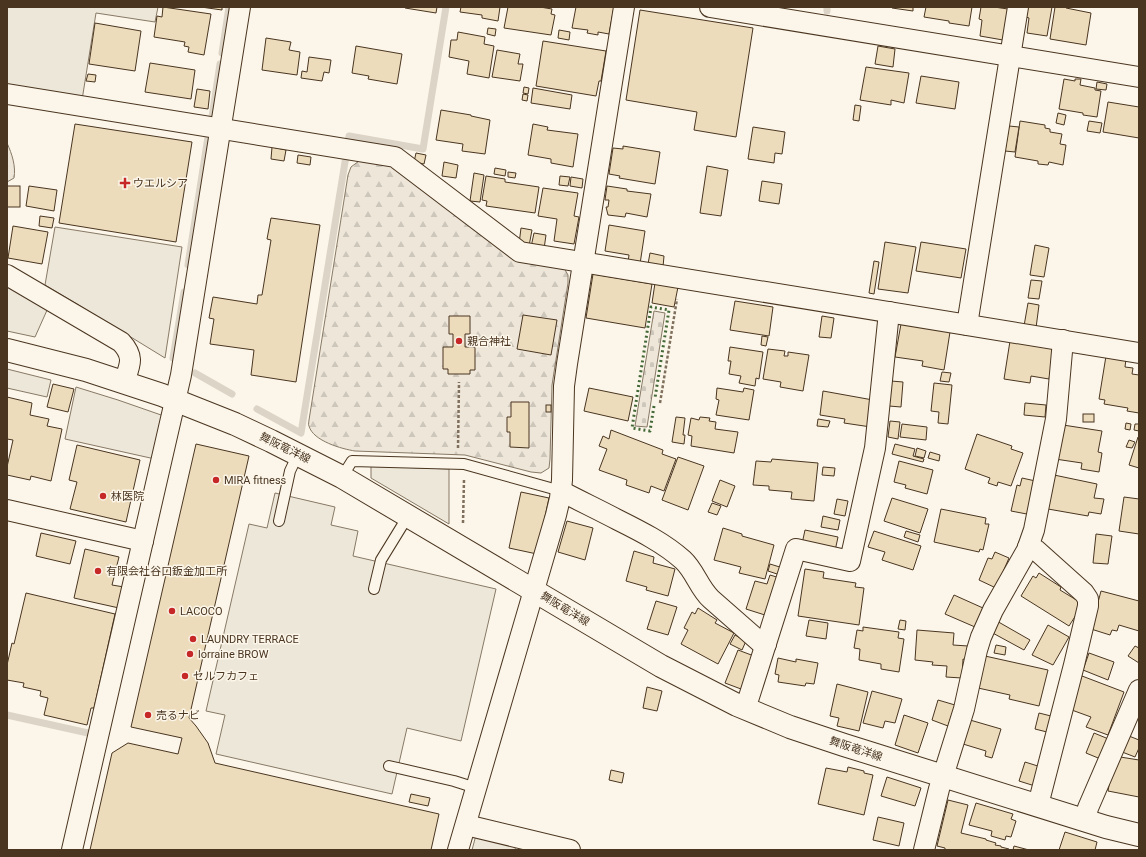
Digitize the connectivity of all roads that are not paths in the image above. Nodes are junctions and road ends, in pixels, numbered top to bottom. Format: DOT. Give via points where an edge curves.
graph roads {
  1 [pos="240,7"];
  2 [pos="624,7"];
  3 [pos="710,7"];
  4 [pos="1018,7"];
  5 [pos="1010,56"];
  6 [pos="1139,76"];
  7 [pos="7,94"];
  8 [pos="220,129"];
  9 [pos="583,263"];
  10 [pos="7,275"];
  11 [pos="889,312"];
  12 [pos="967,325"];
  13 [pos="1063,340"];
  14 [pos="7,350"];
  15 [pos="1139,353"];
  16 [pos="124,382"];
  17 [pos="175,400"];
  18 [pos="298,454"];
  19 [pos="342,477"];
  20 [pos="561,491"];
  21 [pos="7,510"];
  22 [pos="408,516"];
  23 [pos="279,521"];
  24 [pos="143,541"];
  25 [pos="1028,547"];
  26 [pos="374,589"];
  27 [pos="535,591"];
  28 [pos="766,644"];
  29 [pos="1139,690"];
  30 [pos="744,708"];
  31 [pos="389,766"];
  32 [pos="943,776"];
  33 [pos="476,788"];
  34 [pos="1038,806"];
  35 [pos="1085,820"];
  36 [pos="466,825"];
  37 [pos="1139,835"];
  38 [pos="72,850"];
  39 [pos="458,850"];
  40 [pos="570,850"];
  41 [pos="924,850"];
  1 -- 8 [label="street"];
  2 -- 9 [label="street"];
  3 -- 5 [label="street"];
  4 -- 5 [label="street"];
  5 -- 6 [label="street"];
  5 -- 12 [label="street"];
  7 -- 8 [label="street"];
  8 -- 9 [label="street" via="395,157 520,252"];
  8 -- 17 [label="street"];
  9 -- 11 [label="street"];
  9 -- 20 [label="street" via="564,386"];
  10 -- 16 [label="street" via="121,342 130,358"];
  11 -- 12 [label="street"];
  11 -- 28 [label="street" via="875,448 850,561 796,549"];
  12 -- 13 [label="street"];
  13 -- 15 [label="street"];
  13 -- 25 [label="street" via="1053,439 1034,530"];
  14 -- 16 [label="main road, 舞阪竜洋線"];
  16 -- 17 [label="main road, 舞阪竜洋線"];
  17 -- 18 [label="main road, 舞阪竜洋線" via="236,424"];
  17 -- 24 [label="street"];
  18 -- 19 [label="main road, 舞阪竜洋線"];
  18 -- 23 [label="lane" via="290,471"];
  19 -- 20 [label="lane" via="352,461 464,464"];
  19 -- 22 [label="main road, 舞阪竜洋線"];
  20 -- 27 [label="street"];
  20 -- 28 [label="street" via="667,548 688,566 711,599 760,642"];
  21 -- 24 [label="street"];
  22 -- 26 [label="lane" via="381,560"];
  22 -- 27 [label="main road, 舞阪竜洋線"];
  24 -- 38 [label="street"];
  25 -- 32 [label="street" via="981,637 964,709"];
  25 -- 34 [label="street" via="1036,550 1088,599"];
  27 -- 30 [label="main road, 舞阪竜洋線" via="661,666"];
  27 -- 33 [label="street"];
  28 -- 30 [label="street"];
  29 -- 35 [label="street"];
  30 -- 32 [label="main road, 舞阪竜洋線" via="817,736"];
  31 -- 33 [label="lane"];
  32 -- 34 [label="main road, 舞阪竜洋線"];
  32 -- 41 [label="street"];
  33 -- 36 [label="street"];
  34 -- 35 [label="main road, 舞阪竜洋線"];
  35 -- 37 [label="main road, 舞阪竜洋線"];
  36 -- 39 [label="street"];
  36 -- 40 [label="street"];
}
